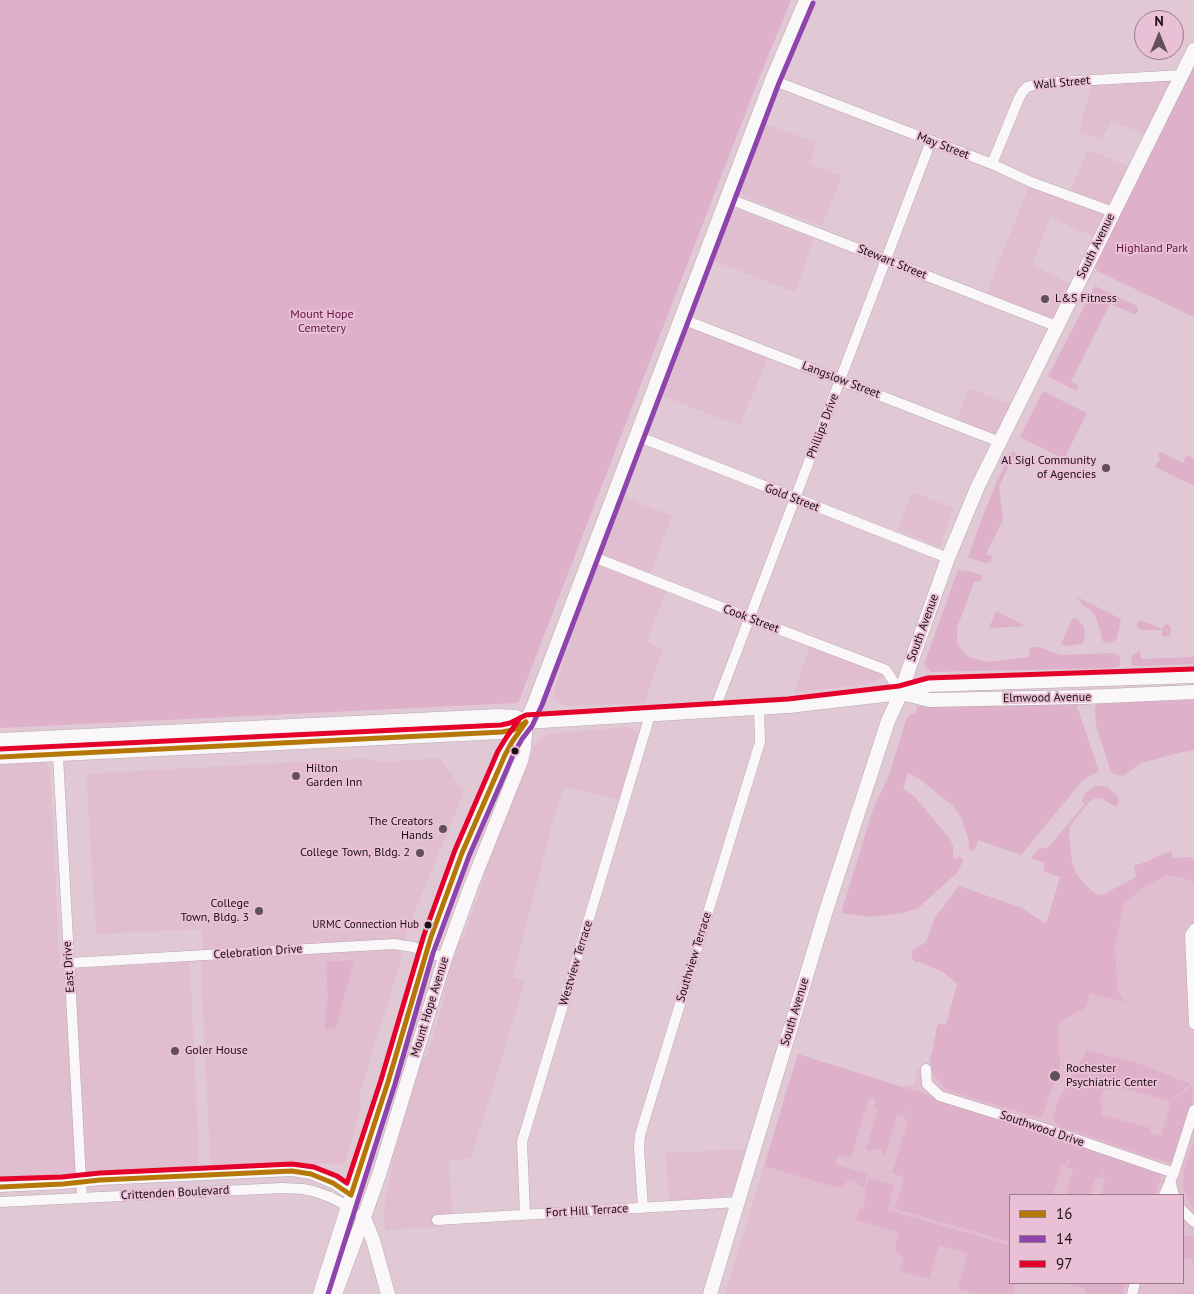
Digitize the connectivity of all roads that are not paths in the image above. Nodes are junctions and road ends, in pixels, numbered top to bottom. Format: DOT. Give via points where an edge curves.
graph roads {
  1 [pos="806,0"];
  2 [pos="1194,50"];
  3 [pos="1182,75"];
  4 [pos="772,80"];
  5 [pos="931,141"];
  6 [pos="992,164"];
  7 [pos="728,198"];
  8 [pos="1113,212"];
  9 [pos="886,259"];
  10 [pos="682,319"];
  11 [pos="1056,326"];
  12 [pos="840,380"];
  13 [pos="636,436"];
  14 [pos="1000,442"];
  15 [pos="795,499"];
  16 [pos="591,556"];
  17 [pos="948,558"];
  18 [pos="749,618"];
  19 [pos="1194,676"];
  20 [pos="901,692"];
  21 [pos="1194,692"];
  22 [pos="759,708"];
  23 [pos="714,711"];
  24 [pos="650,715"];
  25 [pos="526,722"];
  26 [pos="57,737"];
  27 [pos="0,740"];
  28 [pos="58,754"];
  29 [pos="0,757"];
  30 [pos="1194,929"];
  31 [pos="426,951"];
  32 [pos="445,958"];
  33 [pos="69,963"];
  34 [pos="1194,1024"];
  35 [pos="926,1069"];
  36 [pos="1194,1110"];
  37 [pos="206,1175"];
  38 [pos="1172,1177"];
  39 [pos="81,1182"];
  40 [pos="0,1187"];
  41 [pos="207,1192"];
  42 [pos="1164,1194"];
  43 [pos="1174,1194"];
  44 [pos="82,1198"];
  45 [pos="349,1200"];
  46 [pos="0,1202"];
  47 [pos="738,1202"];
  48 [pos="643,1208"];
  49 [pos="1184,1212"];
  50 [pos="525,1214"];
  51 [pos="364,1217"];
  52 [pos="437,1220"];
  53 [pos="1194,1222"];
  54 [pos="320,1294"];
  55 [pos="335,1294"];
  56 [pos="388,1294"];
  57 [pos="710,1294"];
  1 -- 4 [label="main road, Mount Hope Avenue"];
  2 -- 3 [label="main road, South Avenue"];
  3 -- 6 [label="street, Wall Street" via="1027,87 1019,98"];
  3 -- 8 [label="main road, South Avenue"];
  4 -- 5 [label="street, May Street"];
  4 -- 7 [label="main road, Mount Hope Avenue"];
  5 -- 6 [label="street, May Street"];
  5 -- 9 [label="street, Phillips Drive"];
  6 -- 8 [label="street, May Street"];
  7 -- 9 [label="street, Stewart Street"];
  7 -- 10 [label="main road, Mount Hope Avenue"];
  8 -- 11 [label="main road, South Avenue"];
  9 -- 11 [label="street, Stewart Street"];
  9 -- 12 [label="street, Phillips Drive"];
  10 -- 12 [label="street, Langslow Street"];
  10 -- 13 [label="main road, Mount Hope Avenue"];
  11 -- 14 [label="main road, South Avenue"];
  12 -- 14 [label="street, Langslow Street"];
  12 -- 15 [label="street, Phillips Drive"];
  13 -- 15 [label="street, Gold Street"];
  13 -- 16 [label="main road, Mount Hope Avenue"];
  14 -- 17 [label="main road, South Avenue"];
  15 -- 17 [label="street, Gold Street"];
  15 -- 18 [label="street, Phillips Drive"];
  16 -- 18 [label="street, Cook Street"];
  16 -- 25 [label="main road, Mount Hope Avenue"];
  17 -- 20 [label="main road, South Avenue"];
  18 -- 20 [label="street, Cook Street" via="886,670"];
  18 -- 23 [label="street, Phillips Drive"];
  19 -- 20 [label="main road, Elmwood Avenue" via="928,685"];
  20 -- 21 [label="main road, Elmwood Avenue" via="929,700"];
  20 -- 22 [label="main road, Elmwood Avenue"];
  20 -- 47 [label="main road, South Avenue" via="888,721 825,914"];
  22 -- 23 [label="main road, Elmwood Avenue"];
  22 -- 48 [label="street, Southview Terrace" via="760,742 640,1135"];
  23 -- 24 [label="main road, Elmwood Avenue"];
  24 -- 25 [label="main road, Elmwood Avenue"];
  24 -- 50 [label="street, Westview Terrace" via="522,1142"];
  25 -- 26 [label="main road, Elmwood Avenue" via="516,717 500,716"];
  25 -- 28 [label="main road, Elmwood Avenue" via="502,732"];
  25 -- 31 [label="main road, Mount Hope Avenue" via="508,750 462,853"];
  25 -- 32 [label="main road, Mount Hope Avenue" via="521,761"];
  26 -- 27 [label="main road, Elmwood Avenue"];
  26 -- 28 [label="street, East Drive"];
  28 -- 29 [label="main road, Elmwood Avenue"];
  28 -- 33 [label="street, East Drive"];
  30 -- 34 [label="street" via="1190,935"];
  31 -- 32 [label="street, Celebration Drive"];
  31 -- 33 [label="street, Celebration Drive" via="394,944 374,944"];
  31 -- 45 [label="main road, Mount Hope Avenue"];
  32 -- 51 [label="main road, Mount Hope Avenue"];
  33 -- 39 [label="street, East Drive"];
  35 -- 38 [label="street, Southwood Drive" via="927,1084 940,1096 1043,1128"];
  36 -- 38 [label="street"];
  37 -- 39 [label="street, Crittenden Boulevard"];
  37 -- 41 [label="street"];
  37 -- 45 [label="street, Crittenden Boulevard" via="301,1172 342,1188"];
  38 -- 42 [label="street"];
  38 -- 43 [label="street"];
  39 -- 40 [label="street, Crittenden Boulevard"];
  39 -- 44 [label="street, East Drive"];
  41 -- 44 [label="street, Crittenden Boulevard"];
  41 -- 45 [label="street, Crittenden Boulevard" via="303,1189"];
  44 -- 46 [label="street, Crittenden Boulevard"];
  45 -- 51 [label="main road"];
  45 -- 54 [label="main road, Mount Hope Avenue"];
  47 -- 48 [label="street, Fort Hill Terrace"];
  47 -- 57 [label="main road, South Avenue"];
  48 -- 50 [label="street, Fort Hill Terrace"];
  49 -- 53 [label="street"];
  50 -- 52 [label="street, Fort Hill Terrace"];
  51 -- 55 [label="main road, Mount Hope Avenue"];
  51 -- 56 [label="main road"];
}
